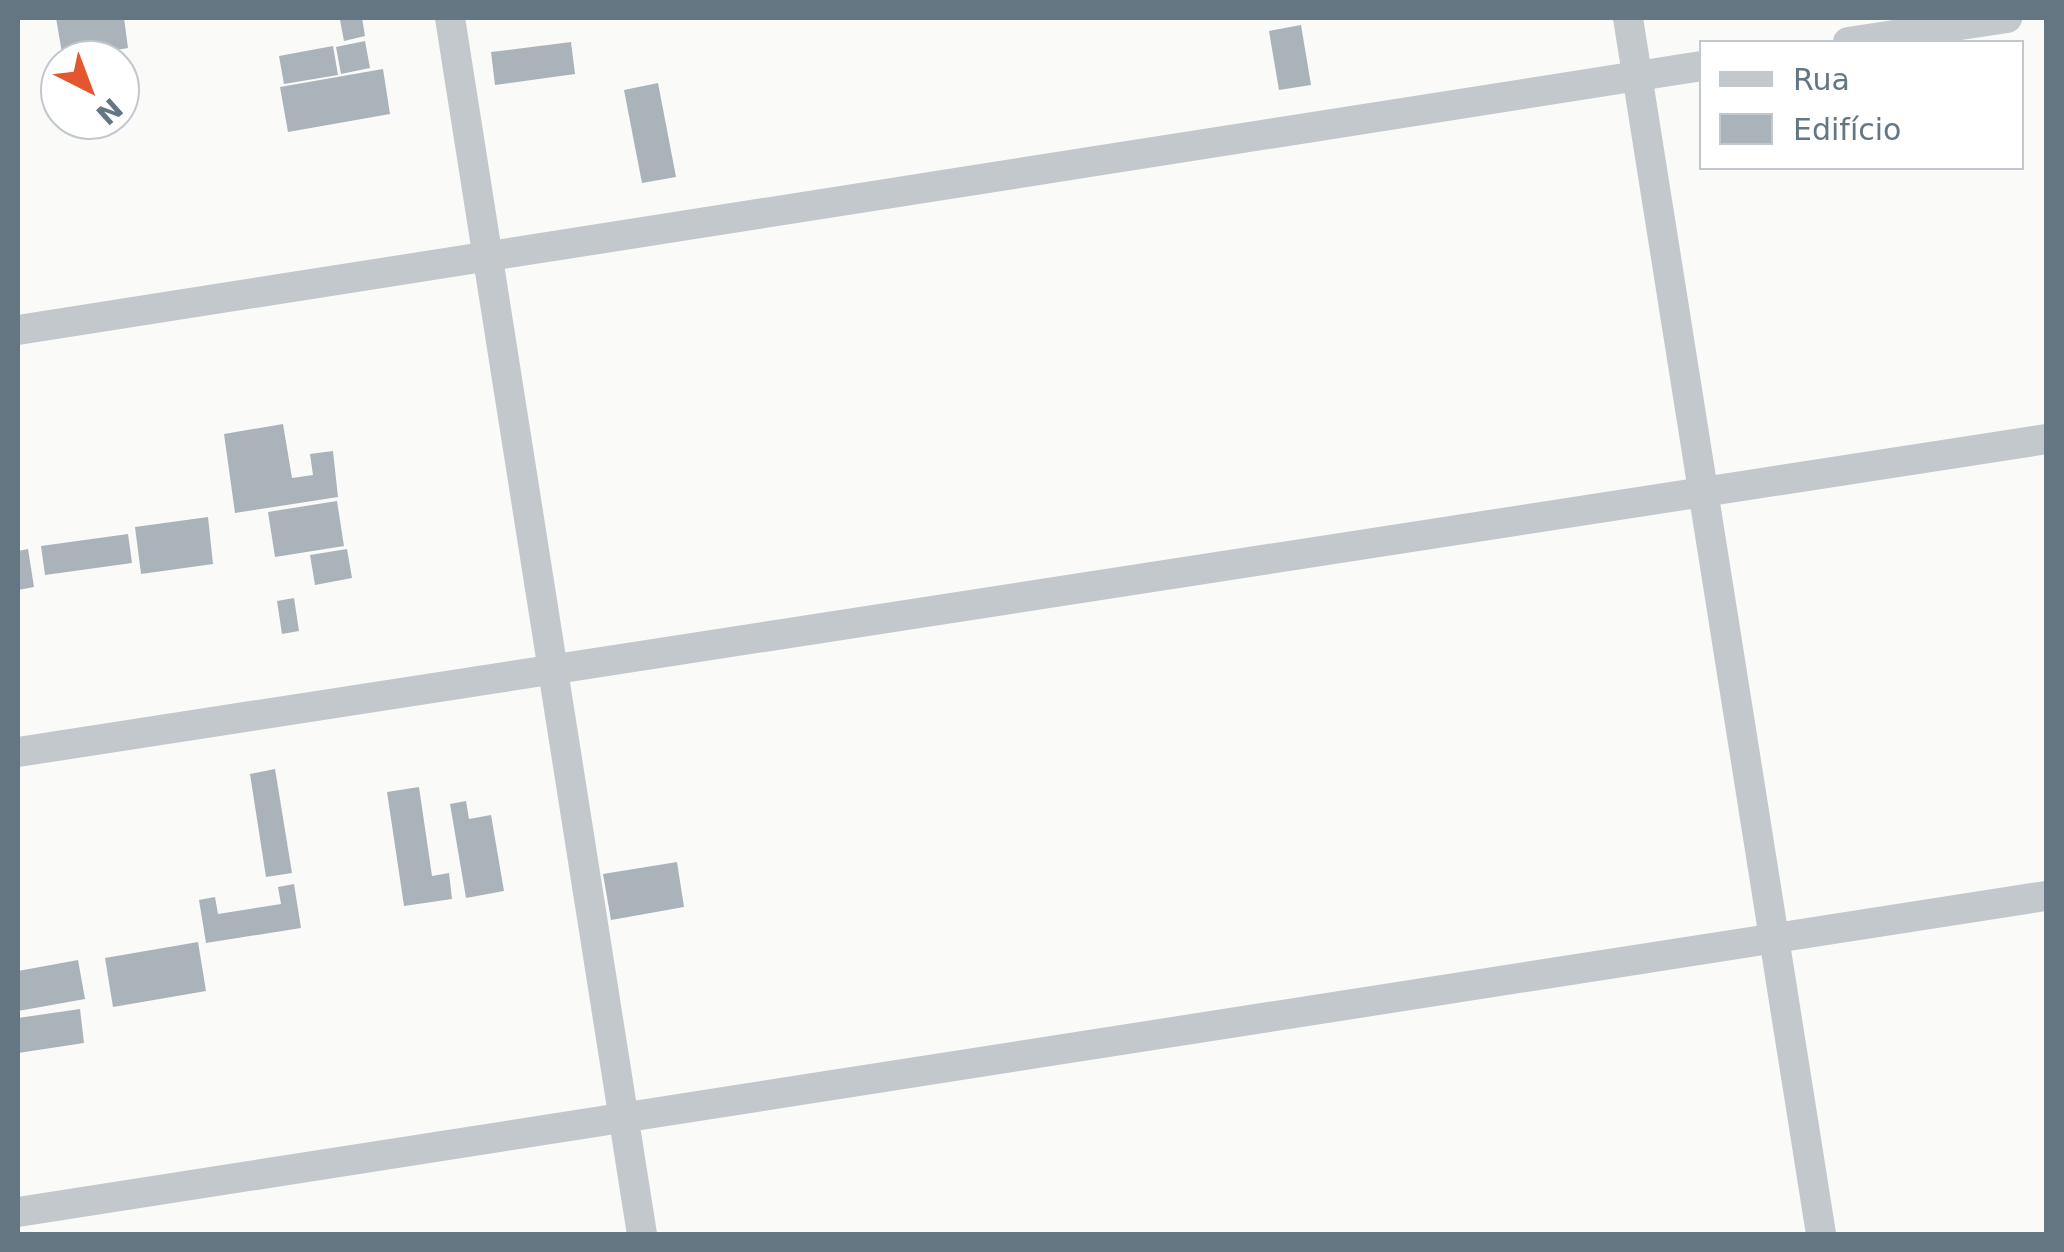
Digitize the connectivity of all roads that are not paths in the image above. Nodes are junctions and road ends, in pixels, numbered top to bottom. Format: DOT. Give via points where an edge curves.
graph roads {
  1 [pos="450,18"];
  2 [pos="1628,18"];
  3 [pos="2007,18"];
  4 [pos="1861,40"];
  5 [pos="1699,66"];
  6 [pos="1637,76"];
  7 [pos="488,256"];
  8 [pos="18,330"];
  9 [pos="2046,439"];
  10 [pos="1704,492"];
  11 [pos="554,670"];
  12 [pos="18,752"];
  13 [pos="2046,896"];
  14 [pos="1774,938"];
  15 [pos="624,1117"];
  16 [pos="18,1212"];
  17 [pos="642,1234"];
  18 [pos="1821,1234"];
  1 -- 7 [label="street"];
  2 -- 6 [label="street"];
  3 -- 4 [label="street"];
  5 -- 6 [label="street"];
  6 -- 7 [label="street"];
  6 -- 10 [label="street"];
  7 -- 8 [label="street"];
  7 -- 11 [label="street"];
  9 -- 10 [label="street"];
  10 -- 11 [label="street"];
  10 -- 14 [label="street"];
  11 -- 12 [label="street"];
  11 -- 15 [label="street"];
  13 -- 14 [label="street"];
  14 -- 15 [label="street"];
  14 -- 18 [label="street"];
  15 -- 16 [label="street"];
  15 -- 17 [label="street"];
}
